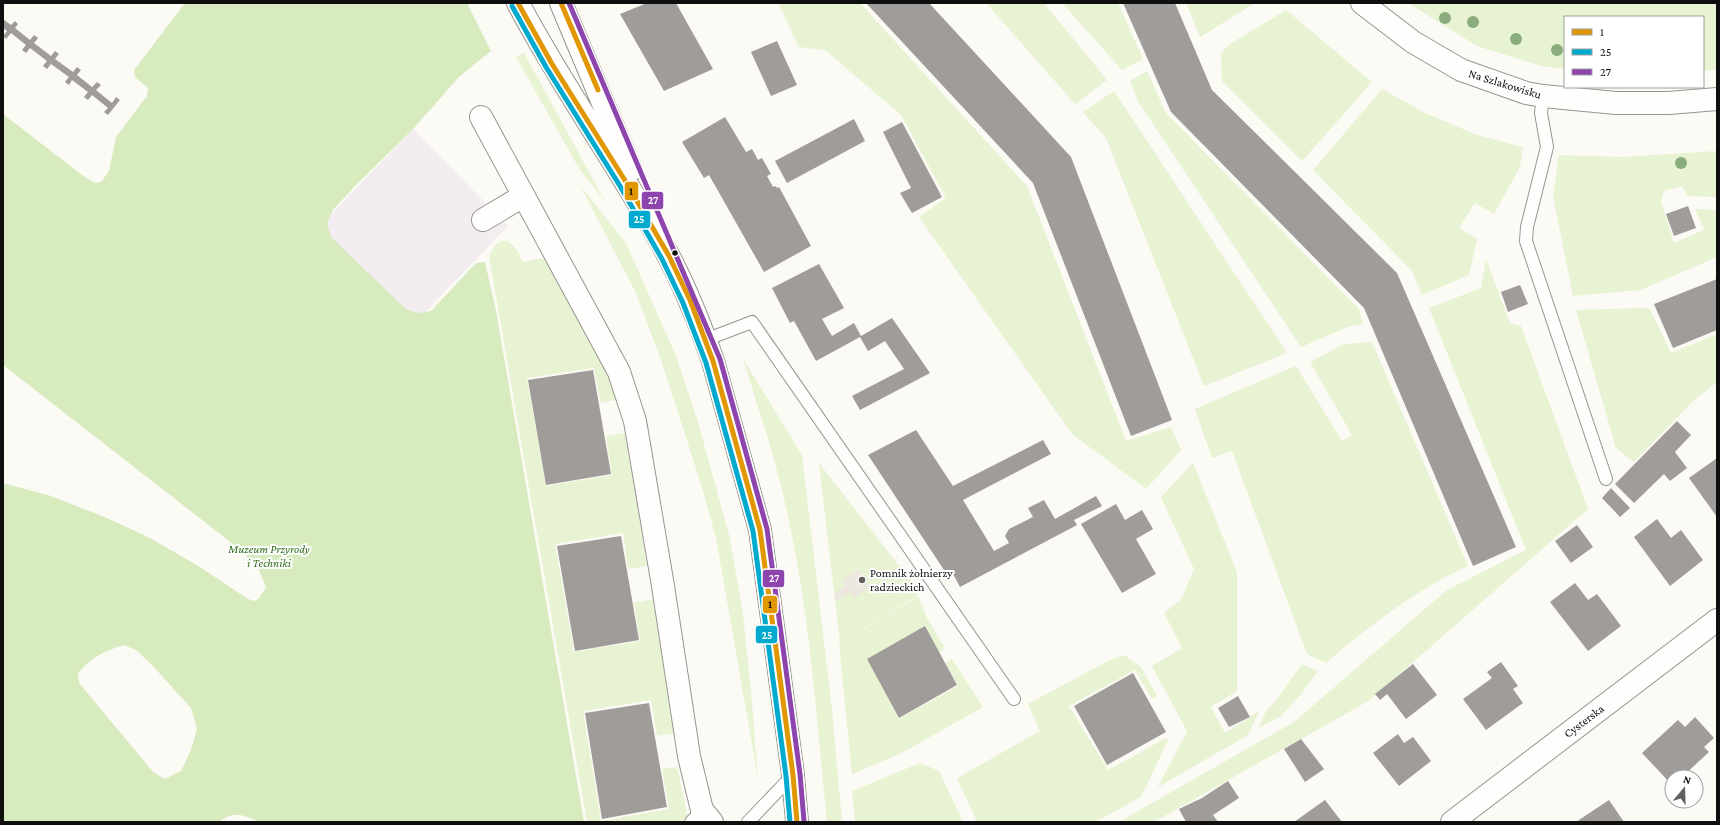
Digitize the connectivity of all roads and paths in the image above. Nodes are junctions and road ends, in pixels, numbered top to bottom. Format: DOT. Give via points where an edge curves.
graph roads {
  1 [pos="518,3"];
  2 [pos="561,3"];
  3 [pos="1362,3"];
  4 [pos="1543,96"];
  5 [pos="1717,99"];
  6 [pos="481,117"];
  7 [pos="524,196"];
  8 [pos="483,220"];
  9 [pos="661,242"];
  10 [pos="705,340"];
  11 [pos="1606,479"];
  12 [pos="1717,620"];
  13 [pos="1014,699"];
  14 [pos="793,775"];
  15 [pos="702,818"];
  16 [pos="748,822"];
  17 [pos="797,822"];
  18 [pos="1452,822"];
  1 -- 9 [label="street" via="535,37 585,114"];
  2 -- 9 [label="street"];
  3 -- 4 [label="street, Na Szlakowisku" via="1413,42 1461,70 1526,93"];
  4 -- 5 [label="street, Na Szlakowisku" via="1616,103 1669,103"];
  4 -- 11 [label="lane" via="1541,113 1547,147 1527,227 1526,241"];
  6 -- 7 [label="street"];
  7 -- 8 [label="street"];
  7 -- 15 [label="street" via="619,372 635,421 689,756"];
  9 -- 10 [label="street"];
  10 -- 13 [label="lane" via="752,322"];
  10 -- 14 [label="street" via="760,530"];
  12 -- 18 [label="street, Cysterska"];
  14 -- 16 [label="lane"];
  14 -- 17 [label="street"];
}
